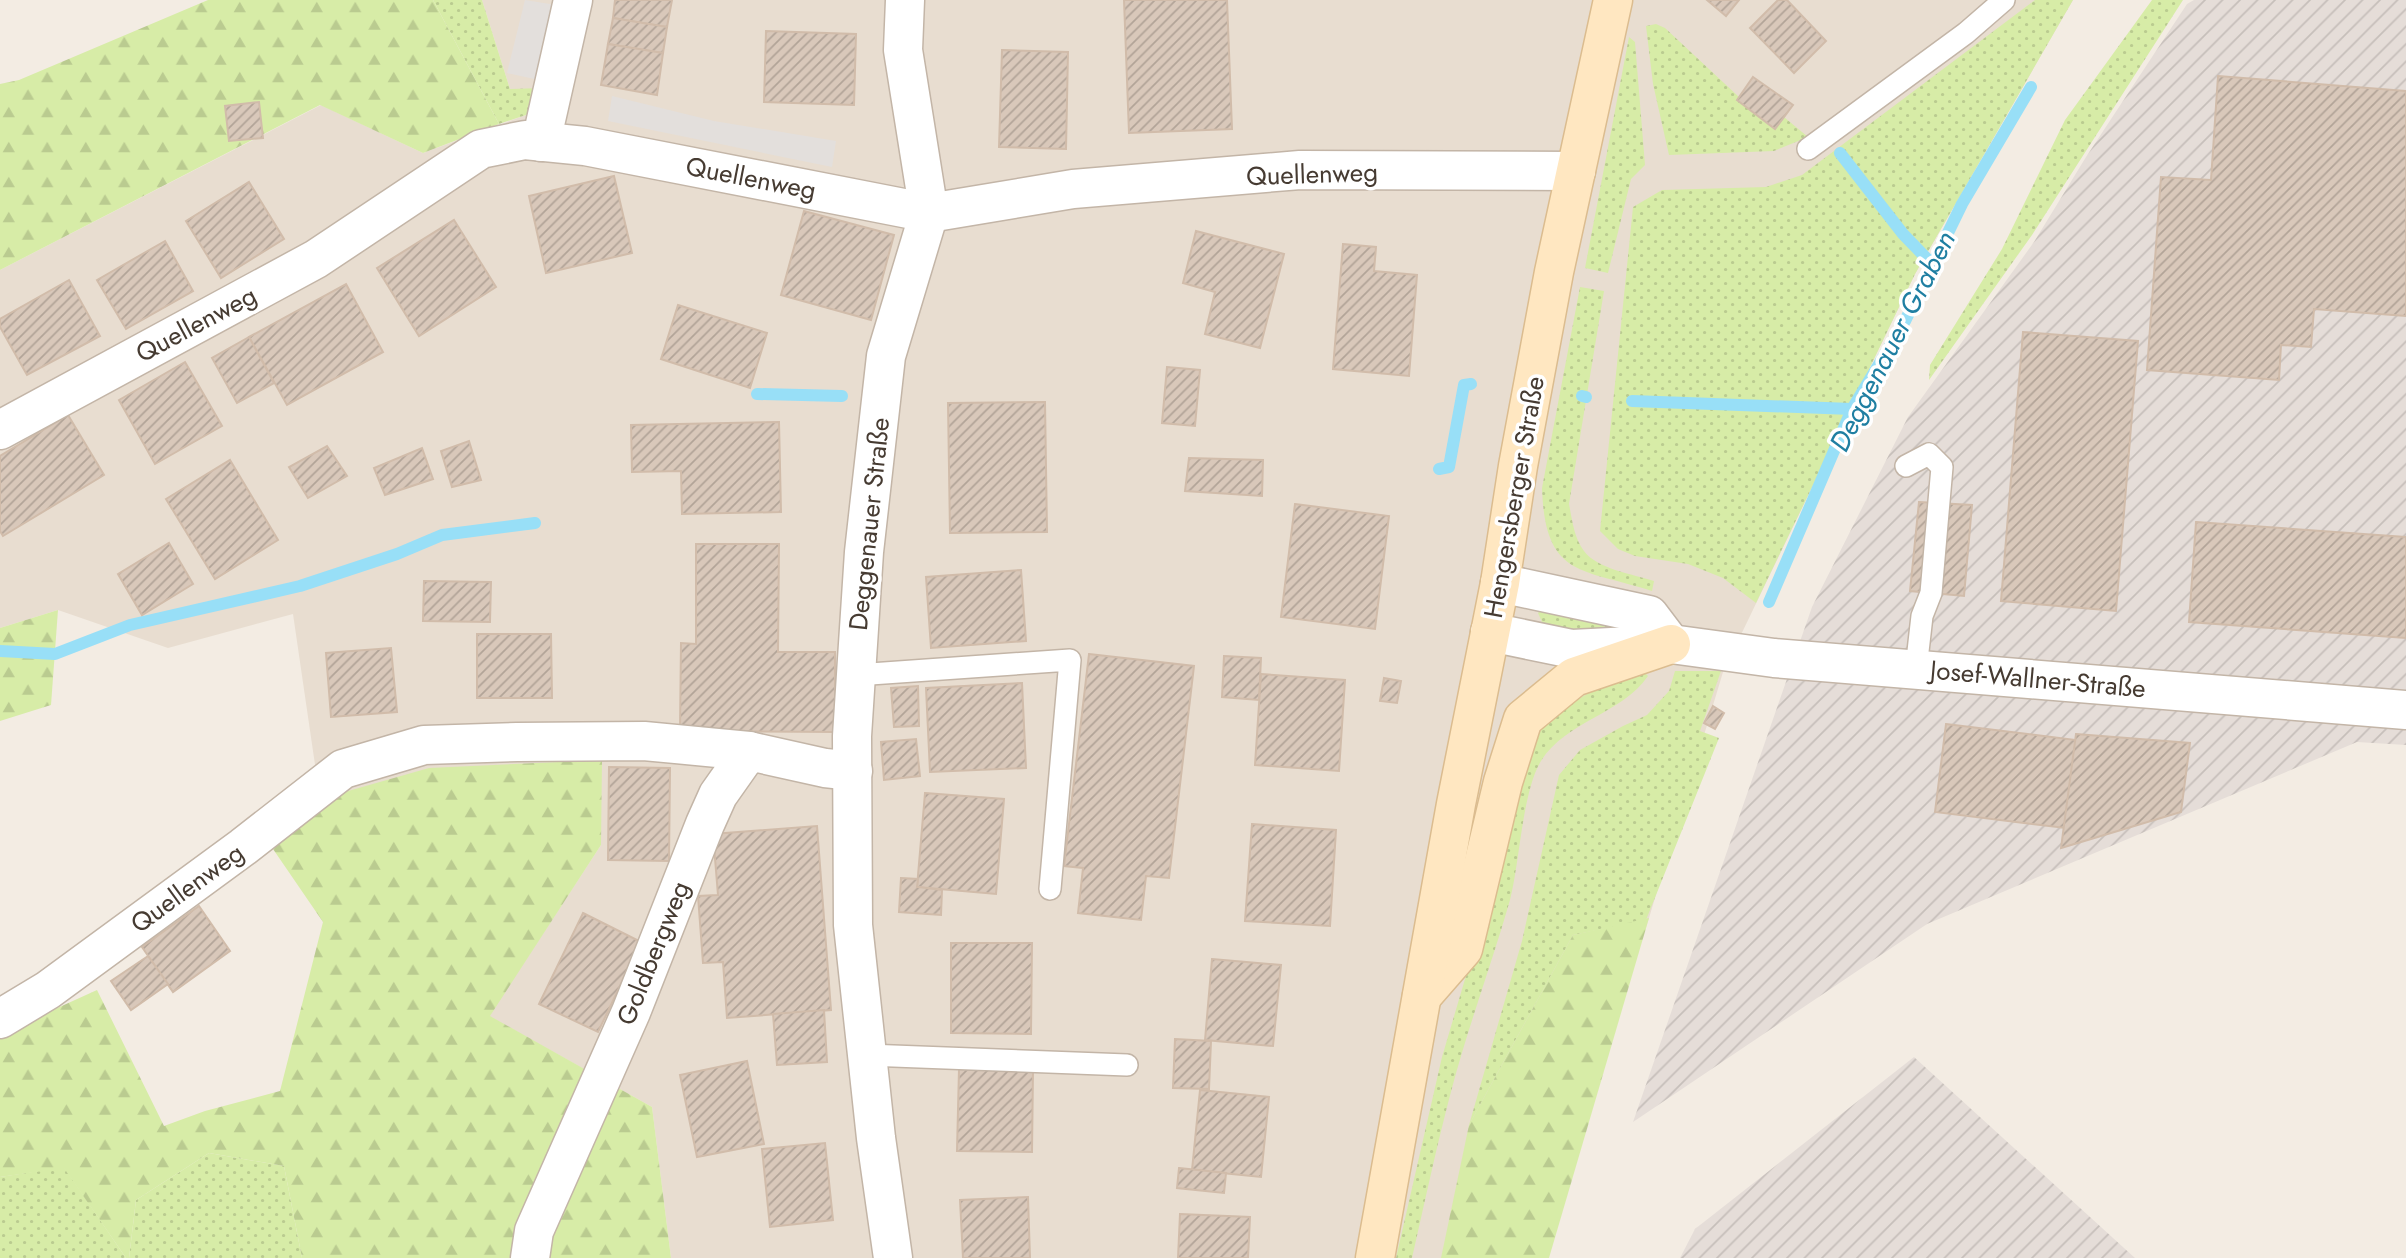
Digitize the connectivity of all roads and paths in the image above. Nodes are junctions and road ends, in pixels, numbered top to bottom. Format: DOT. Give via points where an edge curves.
graph roads {
  1 [pos="573,0"];
  2 [pos="905,0"];
  3 [pos="1613,0"];
  4 [pos="2004,0"];
  5 [pos="541,142"];
  6 [pos="1808,149"];
  7 [pos="1576,171"];
  8 [pos="929,212"];
  9 [pos="0,430"];
  10 [pos="1906,466"];
  11 [pos="1500,583"];
  12 [pos="1490,632"];
  13 [pos="1671,644"];
  14 [pos="1916,669"];
  15 [pos="856,675"];
  16 [pos="2406,710"];
  17 [pos="748,751"];
  18 [pos="853,771"];
  19 [pos="1050,889"];
  20 [pos="1422,996"];
  21 [pos="0,1019"];
  22 [pos="867,1055"];
  23 [pos="1127,1065"];
  24 [pos="530,1258"];
  25 [pos="893,1258"];
  26 [pos="1375,1258"];
  1 -- 5 [label="street"];
  2 -- 8 [label="street, Deggenauer Straße" via="903,50"];
  3 -- 7 [label="main road, Hengersberger Straße"];
  4 -- 6 [label="lane"];
  5 -- 8 [label="street, Quellenweg" via="584,146"];
  5 -- 9 [label="street, Quellenweg" via="525,140 481,149 316,259"];
  7 -- 8 [label="street, Quellenweg" via="1300,170 1073,189"];
  7 -- 11 [label="main road, Hengersberger Straße" via="1522,440"];
  8 -- 15 [label="street, Deggenauer Straße" via="886,356 864,552"];
  10 -- 14 [label="lane" via="1929,454 1942,467 1931,593 1922,616"];
  11 -- 12 [label="main road, Hengersberger Straße"];
  11 -- 13 [label="street" via="1649,615"];
  12 -- 13 [label="street, Josef-Wallner-Straße" via="1572,649"];
  12 -- 20 [label="main road, Hengersberger Straße"];
  13 -- 14 [label="street, Josef-Wallner-Straße"];
  13 -- 20 [label="main road" via="1574,677 1523,719 1463,949"];
  14 -- 16 [label="street, Josef-Wallner-Straße"];
  15 -- 18 [label="street, Deggenauer Straße"];
  15 -- 19 [label="lane" via="1070,660"];
  17 -- 18 [label="street"];
  17 -- 21 [label="street, Quellenweg" via="644,741 424,746 343,769 69,975"];
  17 -- 24 [label="street, Goldbergweg" via="718,795 705,824 631,1012 534,1231"];
  18 -- 22 [label="street, Deggenauer Straße" via="853,925"];
  20 -- 26 [label="main road, Hengersberger Straße"];
  22 -- 23 [label="lane"];
  22 -- 25 [label="street, Deggenauer Straße"];
}
